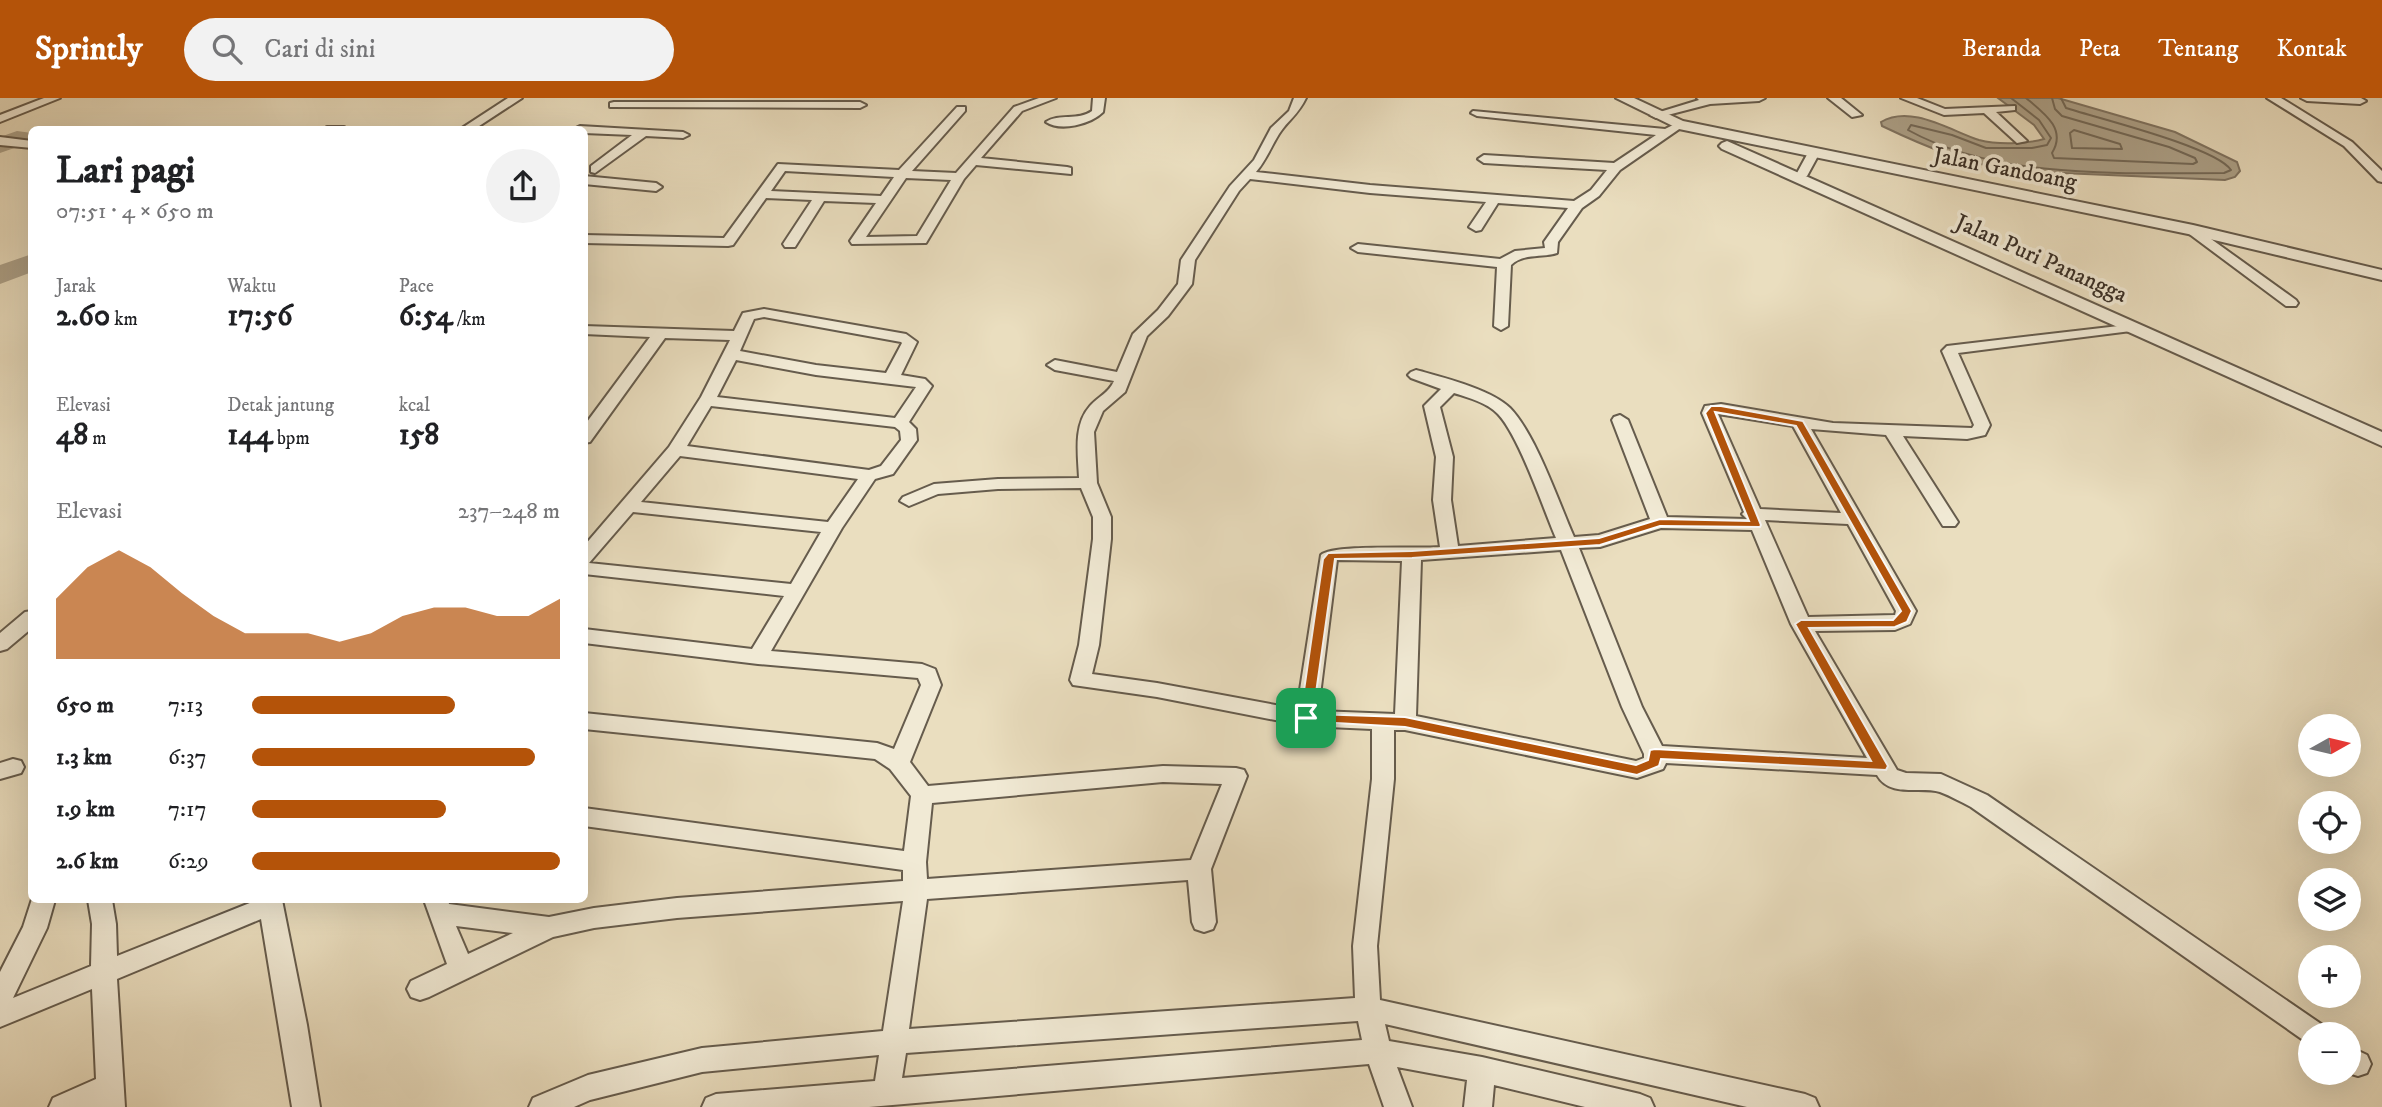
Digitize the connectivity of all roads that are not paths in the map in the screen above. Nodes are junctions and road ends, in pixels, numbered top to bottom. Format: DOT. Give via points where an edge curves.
graph roads {
  1 [pos="54,98"];
  2 [pos="516,98"];
  3 [pos="1014,98"];
  4 [pos="1099,98"];
  5 [pos="1300,98"];
  6 [pos="1623,98"];
  7 [pos="1759,98"];
  8 [pos="1834,98"];
  9 [pos="1907,98"];
  10 [pos="2273,98"];
  11 [pos="2307,98"];
  12 [pos="1048,99"];
  13 [pos="1706,100"];
  14 [pos="618,101"];
  15 [pos="1920,101"];
  16 [pos="2360,101"];
  17 [pos="860,105"];
  18 [pos="2011,108"];
  19 [pos="961,109"];
  20 [pos="1988,111"];
  21 [pos="603,113"];
  22 [pos="1477,113"];
  23 [pos="1656,114"];
  24 [pos="1856,115"];
  25 [pos="0,119"];
  26 [pos="591,121"];
  27 [pos="1052,122"];
  28 [pos="470,126"];
  29 [pos="584,126"];
  30 [pos="588,129"];
  31 [pos="1673,129"];
  32 [pos="644,132"];
  33 [pos="684,135"];
  34 [pos="0,141"];
  35 [pos="2021,141"];
  36 [pos="28,144"];
  37 [pos="791,154"];
  38 [pos="1814,154"];
  39 [pos="1484,159"];
  40 [pos="972,160"];
  41 [pos="782,167"];
  42 [pos="1616,167"];
  43 [pos="595,169"];
  44 [pos="1067,171"];
  45 [pos="1802,173"];
  46 [pos="902,174"];
  47 [pos="1249,175"];
  48 [pos="959,177"];
  49 [pos="2382,178"];
  50 [pos="588,180"];
  51 [pos="656,187"];
  52 [pos="761,194"];
  53 [pos="820,197"];
  54 [pos="1495,197"];
  55 [pos="885,200"];
  56 [pos="1577,205"];
  57 [pos="1476,227"];
  58 [pos="2193,230"];
  59 [pos="588,239"];
  60 [pos="790,244"];
  61 [pos="1359,248"];
  62 [pos="1504,264"];
  63 [pos="2382,275"];
  64 [pos="2291,303"];
  65 [pos="1501,326"];
  66 [pos="2131,327"];
  67 [pos="588,330"];
  68 [pos="659,335"];
  69 [pos="740,336"];
  70 [pos="730,354"];
  71 [pos="1055,365"];
  72 [pos="1416,375"];
  73 [pos="1123,378"];
  74 [pos="891,379"];
  75 [pos="1452,386"];
  76 [pos="706,401"];
  77 [pos="1620,420"];
  78 [pos="900,423"];
  79 [pos="1800,424"];
  80 [pos="1892,432"];
  81 [pos="588,433"];
  82 [pos="2382,440"];
  83 [pos="676,450"];
  84 [pos="869,475"];
  85 [pos="1088,483"];
  86 [pos="909,501"];
  87 [pos="629,506"];
  88 [pos="1754,519"];
  89 [pos="1854,519"];
  90 [pos="1660,522"];
  91 [pos="1949,522"];
  92 [pos="833,528"];
  93 [pos="1568,544"];
  94 [pos="1450,552"];
  95 [pos="588,553"];
  96 [pos="1412,555"];
  97 [pos="588,568"];
  98 [pos="795,591"];
  99 [pos="28,620"];
  100 [pos="1801,624"];
  101 [pos="588,636"];
  102 [pos="0,644"];
  103 [pos="758,657"];
  104 [pos="1306,718"];
  105 [pos="588,721"];
  106 [pos="1394,722"];
  107 [pos="1655,754"];
  108 [pos="899,763"];
  109 [pos="1881,766"];
  110 [pos="922,795"];
  111 [pos="588,818"];
  112 [pos="914,862"];
  113 [pos="1199,869"];
  114 [pos="916,892"];
  115 [pos="42,903"];
  116 [pos="100,903"];
  117 [pos="268,903"];
  118 [pos="270,903"];
  119 [pos="438,906"];
  120 [pos="1205,922"];
  121 [pos="549,927"];
  122 [pos="462,970"];
  123 [pos="104,972"];
  124 [pos="421,989"];
  125 [pos="0,998"];
  126 [pos="1368,1009"];
  127 [pos="0,1015"];
  128 [pos="2298,1022"];
  129 [pos="893,1042"];
  130 [pos="1378,1051"];
  131 [pos="1482,1070"];
  132 [pos="887,1091"];
  133 [pos="111,1096"];
  134 [pos="63,1107"];
  135 [pos="306,1107"];
  136 [pos="543,1107"];
  137 [pos="716,1107"];
  138 [pos="1398,1107"];
  139 [pos="1478,1107"];
  140 [pos="1640,1107"];
  141 [pos="1805,1107"];
  1 -- 25 [label="street"];
  2 -- 28 [label="street"];
  3 -- 12 [label="street"];
  4 -- 27 [label="street" via="1097,112 1086,120"];
  5 -- 47 [label="street"];
  6 -- 23 [label="street, Jalan Gandoang"];
  7 -- 13 [label="street"];
  8 -- 24 [label="street"];
  9 -- 15 [label="street"];
  10 -- 49 [label="street" via="2348,144"];
  11 -- 16 [label="street"];
  12 -- 40 [label="street" via="1018,109"];
  13 -- 23 [label="street"];
  14 -- 17 [label="street"];
  14 -- 21 [label="street"];
  15 -- 20 [label="street" via="1944,112"];
  18 -- 20 [label="street"];
  19 -- 46 [label="street"];
  20 -- 35 [label="street"];
  22 -- 31 [label="street"];
  23 -- 31 [label="street, Jalan Gandoang"];
  26 -- 29 [label="street"];
  30 -- 32 [label="street"];
  31 -- 38 [label="street, Jalan Gandoang"];
  31 -- 42 [label="street"];
  31 -- 66 [label="street, Jalan Puri Panangga"];
  32 -- 33 [label="street"];
  32 -- 43 [label="street"];
  34 -- 36 [label="street"];
  37 -- 41 [label="street"];
  38 -- 45 [label="street"];
  38 -- 58 [label="street, Jalan Gandoang"];
  39 -- 42 [label="street"];
  40 -- 44 [label="street"];
  40 -- 48 [label="street"];
  41 -- 46 [label="street"];
  41 -- 52 [label="street"];
  42 -- 56 [label="street" via="1595,193"];
  46 -- 48 [label="street"];
  46 -- 55 [label="street"];
  47 -- 54 [label="street"];
  47 -- 73 [label="street" via="1188,260 1185,284 1140,334"];
  48 -- 55 [label="street" via="921,240 857,241"];
  50 -- 51 [label="street"];
  52 -- 53 [label="street"];
  52 -- 59 [label="street" via="728,242"];
  53 -- 55 [label="street"];
  53 -- 60 [label="street"];
  54 -- 56 [label="street"];
  54 -- 57 [label="street"];
  56 -- 62 [label="street" via="1551,242 1552,250 1512,256"];
  58 -- 63 [label="street, Jalan Gandoang"];
  58 -- 64 [label="street"];
  61 -- 62 [label="street"];
  62 -- 65 [label="street"];
  66 -- 80 [label="street" via="1952,349 1982,430 1966,434"];
  66 -- 82 [label="street, Jalan Puri Panangga"];
  67 -- 68 [label="street"];
  68 -- 69 [label="street"];
  68 -- 81 [label="street"];
  69 -- 70 [label="street"];
  69 -- 74 [label="street" via="748,316 756,313 902,336 910,342"];
  70 -- 74 [label="street"];
  70 -- 76 [label="street"];
  71 -- 73 [label="street"];
  72 -- 75 [label="street"];
  73 -- 85 [label="street" via="1117,392 1096,408 1086,432"];
  74 -- 78 [label="street" via="915,380 924,386"];
  75 -- 93 [label="street" via="1504,411 1521,436"];
  75 -- 94 [label="street" via="1432,406 1445,464 1444,529"];
  76 -- 78 [label="street"];
  76 -- 83 [label="street"];
  77 -- 90 [label="street"];
  78 -- 84 [label="street" via="908,429 909,440 887,470"];
  79 -- 80 [label="street"];
  79 -- 88 [label="street" via="1721,409 1710,411"];
  79 -- 89 [label="street"];
  80 -- 91 [label="street"];
  83 -- 84 [label="street"];
  83 -- 87 [label="street"];
  84 -- 92 [label="street"];
  85 -- 86 [label="street" via="934,489"];
  85 -- 104 [label="street" via="1102,517 1102,539 1080,680"];
  87 -- 92 [label="street"];
  87 -- 95 [label="street"];
  88 -- 89 [label="street"];
  88 -- 90 [label="street"];
  88 -- 100 [label="street"];
  89 -- 100 [label="street" via="1906,615 1895,624"];
  90 -- 93 [label="street" via="1600,541"];
  92 -- 98 [label="street"];
  93 -- 94 [label="street"];
  93 -- 107 [label="street"];
  94 -- 96 [label="street"];
  96 -- 104 [label="street" via="1342,554 1328,559"];
  96 -- 106 [label="street"];
  97 -- 98 [label="street"];
  98 -- 103 [label="street"];
  99 -- 102 [label="street"];
  100 -- 109 [label="street"];
  101 -- 103 [label="street"];
  103 -- 108 [label="street" via="928,674 931,685"];
  104 -- 106 [label="street"];
  105 -- 108 [label="street" via="877,751"];
  106 -- 107 [label="street" via="1637,770 1654,763"];
  106 -- 126 [label="street" via="1383,779 1365,946"];
  107 -- 109 [label="street"];
  108 -- 110 [label="street"];
  109 -- 128 [label="street" via="1895,780 1941,783 1979,801"];
  110 -- 112 [label="street"];
  110 -- 113 [label="street" via="1163,774 1236,776"];
  111 -- 112 [label="street"];
  112 -- 114 [label="street"];
  113 -- 114 [label="street"];
  113 -- 120 [label="street"];
  114 -- 121 [label="street" via="677,908"];
  114 -- 129 [label="street"];
  115 -- 125 [label="street"];
  116 -- 123 [label="street"];
  117 -- 123 [label="street"];
  118 -- 135 [label="street"];
  119 -- 121 [label="street"];
  119 -- 122 [label="street"];
  121 -- 122 [label="street"];
  122 -- 124 [label="street"];
  123 -- 127 [label="street"];
  123 -- 133 [label="street"];
  126 -- 129 [label="street"];
  126 -- 130 [label="street"];
  126 -- 141 [label="street"];
  129 -- 132 [label="street"];
  129 -- 136 [label="street" via="702,1060 588,1088"];
  130 -- 131 [label="street"];
  130 -- 132 [label="street"];
  130 -- 138 [label="street"];
  131 -- 139 [label="street"];
  131 -- 140 [label="street"];
  132 -- 137 [label="street"];
  133 -- 134 [label="street"];
}
